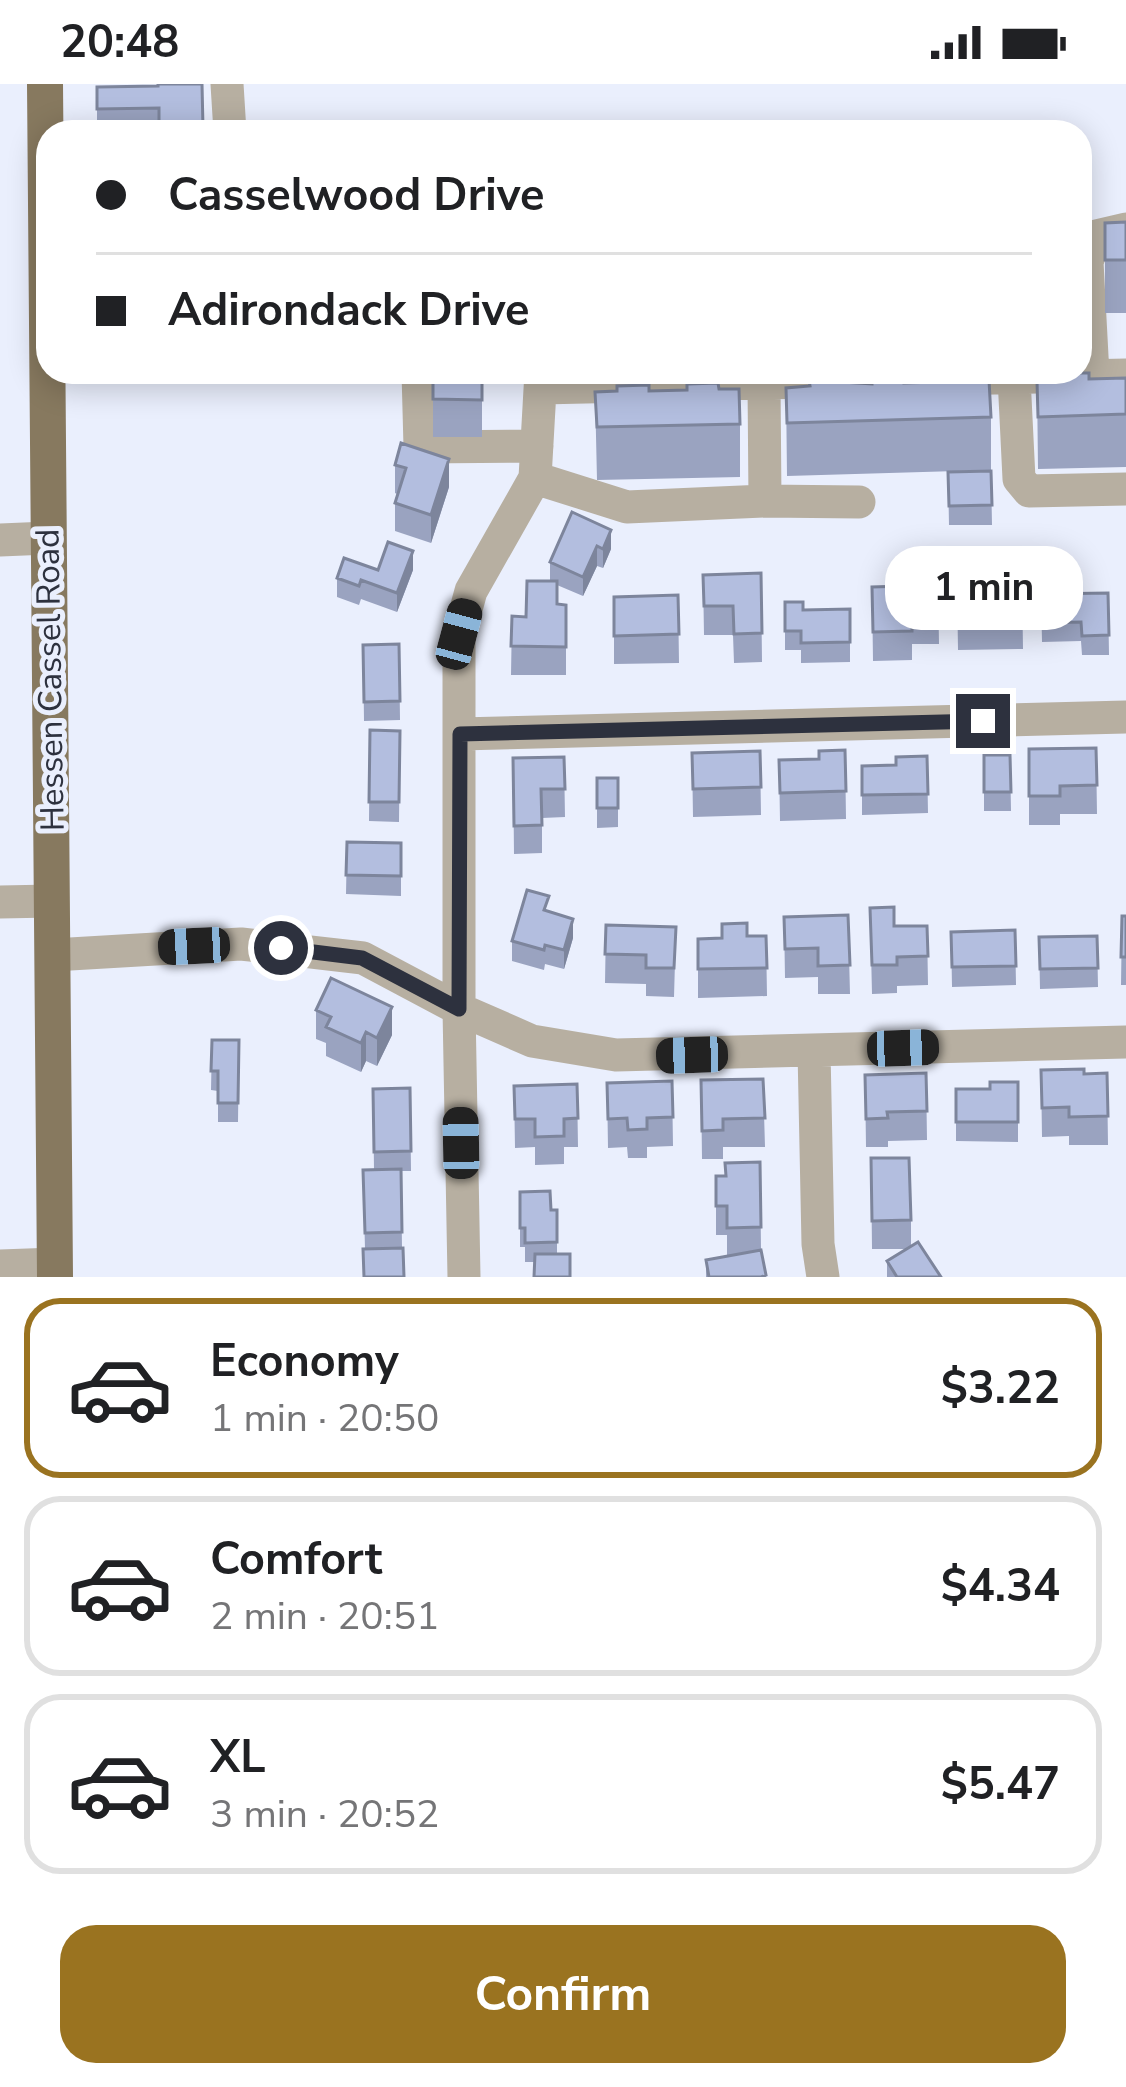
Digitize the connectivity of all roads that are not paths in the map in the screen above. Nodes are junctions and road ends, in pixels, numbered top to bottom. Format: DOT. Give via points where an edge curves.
graph roads {
  1 [pos="45,84"];
  2 [pos="227,84"];
  3 [pos="45,120"];
  4 [pos="229,120"];
  5 [pos="1126,229"];
  6 [pos="1092,248"];
  7 [pos="1092,288"];
  8 [pos="1109,375"];
  9 [pos="47,384"];
  10 [pos="418,384"];
  11 [pos="541,384"];
  12 [pos="746,384"];
  13 [pos="1014,384"];
  14 [pos="536,462"];
  15 [pos="1126,490"];
  16 [pos="765,501"];
  17 [pos="859,502"];
  18 [pos="48,538"];
  19 [pos="0,540"];
  20 [pos="1126,717"];
  21 [pos="460,734"];
  22 [pos="52,901"];
  23 [pos="0,902"];
  24 [pos="52,955"];
  25 [pos="459,1009"];
  26 [pos="1126,1042"];
  27 [pos="814,1051"];
  28 [pos="0,1266"];
  29 [pos="55,1271"];
  30 [pos="464,1277"];
  31 [pos="823,1277"];
  1 -- 3 [label="main road, Hessen Cassel Road"];
  2 -- 4 [label="street"];
  5 -- 6 [label="street" via="1096,236"];
  7 -- 8 [label="street"];
  9 -- 18 [label="main road, Hessen Cassel Road"];
  10 -- 14 [label="street" via="420,448"];
  11 -- 14 [label="street"];
  12 -- 16 [label="street"];
  13 -- 15 [label="street" via="1019,479 1029,491"];
  14 -- 16 [label="street" via="627,507"];
  14 -- 21 [label="street" via="471,591 459,634"];
  16 -- 17 [label="street"];
  18 -- 19 [label="street"];
  18 -- 22 [label="main road, Hessen Cassel Road"];
  20 -- 21 [label="street"];
  21 -- 25 [label="street"];
  22 -- 23 [label="street"];
  22 -- 24 [label="main road, Hessen Cassel Road"];
  24 -- 25 [label="street" via="241,944 362,958"];
  24 -- 29 [label="main road, Hessen Cassel Road"];
  25 -- 27 [label="street" via="532,1041 582,1052"];
  25 -- 30 [label="street"];
  26 -- 27 [label="street"];
  27 -- 31 [label="street"];
  28 -- 29 [label="street"];
}
